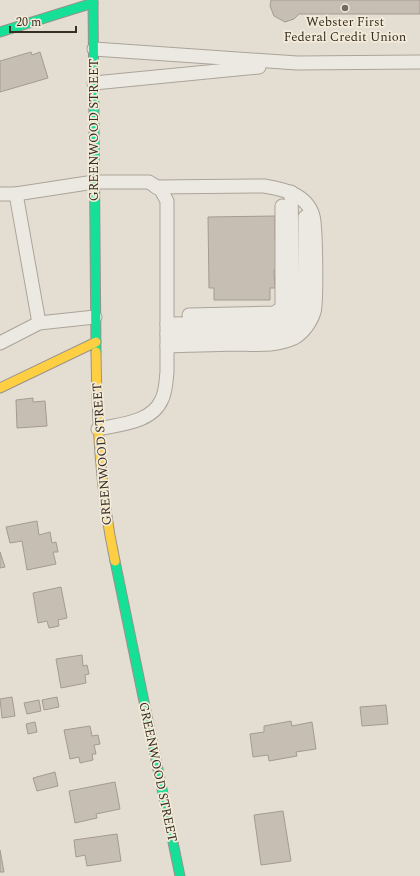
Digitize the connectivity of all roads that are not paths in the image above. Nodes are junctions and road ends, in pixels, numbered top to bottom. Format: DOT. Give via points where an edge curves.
graph roads {
  1 [pos="93,1"];
  2 [pos="0,32"];
  3 [pos="94,49"];
  4 [pos="420,62"];
  5 [pos="297,63"];
  6 [pos="94,83"];
  7 [pos="94,182"];
  8 [pos="156,187"];
  9 [pos="287,190"];
  10 [pos="0,194"];
  11 [pos="16,194"];
  12 [pos="96,317"];
  13 [pos="39,323"];
  14 [pos="167,330"];
  15 [pos="96,342"];
  16 [pos="0,343"];
  17 [pos="0,388"];
  18 [pos="98,429"];
  19 [pos="180,876"];
  1 -- 2 [label="main road"];
  1 -- 3 [label="main road, GREENWOOD STREET"];
  3 -- 5 [label="lane"];
  3 -- 6 [label="main road, GREENWOOD STREET"];
  4 -- 5 [label="lane"];
  5 -- 6 [label="lane"];
  6 -- 7 [label="main road, GREENWOOD STREET"];
  7 -- 8 [label="lane" via="150,182"];
  7 -- 11 [label="lane"];
  7 -- 12 [label="main road, GREENWOOD STREET"];
  8 -- 9 [label="lane" via="264,186"];
  8 -- 14 [label="lane" via="161,190 167,201"];
  9 -- 14 [label="lane" via="293,303 291,312 285,319 275,323"];
  9 -- 14 [label="lane" via="304,202 314,216 315,288 314,311 310,324 295,338 274,344"];
  10 -- 11 [label="lane"];
  11 -- 13 [label="lane"];
  12 -- 13 [label="lane"];
  12 -- 15 [label="main road, GREENWOOD STREET"];
  13 -- 16 [label="lane"];
  14 -- 18 [label="lane" via="167,372 163,398 156,410 140,420"];
  15 -- 17 [label="main road"];
  15 -- 18 [label="main road, GREENWOOD STREET"];
  18 -- 19 [label="main road, GREENWOOD STREET" via="109,534"];
}
